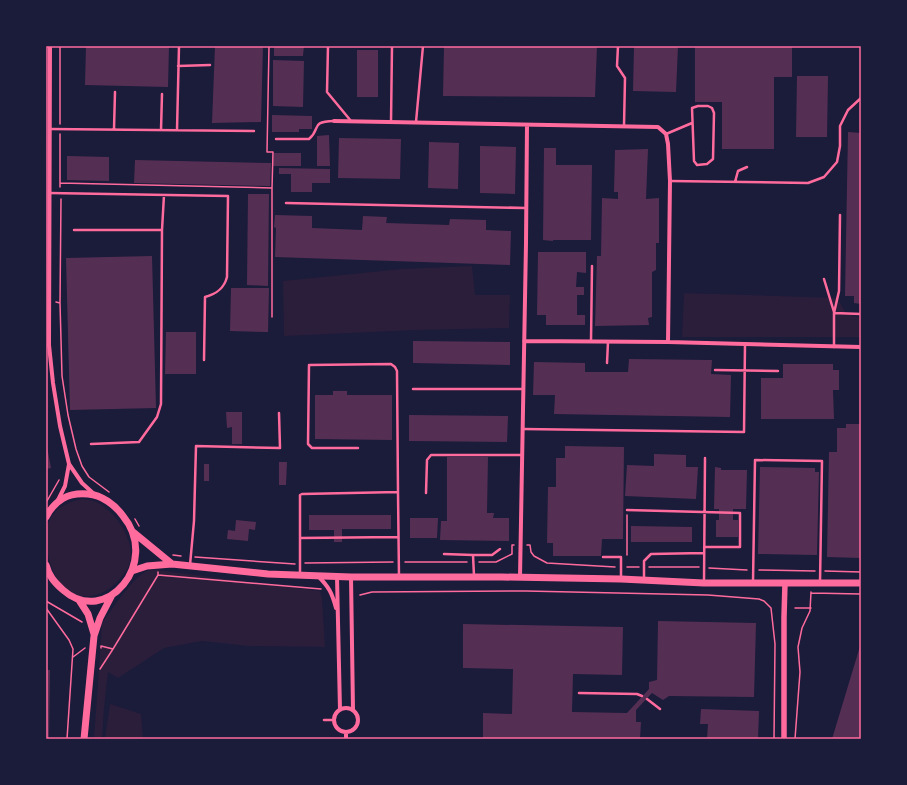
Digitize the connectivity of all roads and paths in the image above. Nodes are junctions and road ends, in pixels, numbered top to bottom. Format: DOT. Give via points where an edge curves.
graph roads {
  1 [pos="50,46"];
  2 [pos="60,46"];
  3 [pos="179,46"];
  4 [pos="269,46"];
  5 [pos="328,46"];
  6 [pos="392,46"];
  7 [pos="423,46"];
  8 [pos="618,46"];
  9 [pos="46,60"];
  10 [pos="210,65"];
  11 [pos="178,66"];
  12 [pos="49,68"];
  13 [pos="115,92"];
  14 [pos="162,94"];
  15 [pos="48,96"];
  16 [pos="861,98"];
  17 [pos="334,121"];
  18 [pos="351,122"];
  19 [pos="391,122"];
  20 [pos="416,122"];
  21 [pos="692,123"];
  22 [pos="527,125"];
  23 [pos="624,126"];
  24 [pos="49,129"];
  25 [pos="60,129"];
  26 [pos="114,130"];
  27 [pos="161,130"];
  28 [pos="177,130"];
  29 [pos="254,131"];
  30 [pos="666,134"];
  31 [pos="276,139"];
  32 [pos="48,141"];
  33 [pos="747,167"];
  34 [pos="47,178"];
  35 [pos="670,181"];
  36 [pos="735,182"];
  37 [pos="60,183"];
  38 [pos="272,188"];
  39 [pos="49,193"];
  40 [pos="164,195"];
  41 [pos="286,203"];
  42 [pos="526,208"];
  43 [pos="840,215"];
  44 [pos="74,230"];
  45 [pos="162,230"];
  46 [pos="47,237"];
  47 [pos="592,266"];
  48 [pos="824,279"];
  49 [pos="60,303"];
  50 [pos="834,313"];
  51 [pos="861,314"];
  52 [pos="524,341"];
  53 [pos="591,342"];
  54 [pos="608,342"];
  55 [pos="668,342"];
  56 [pos="744,344"];
  57 [pos="48,345"];
  58 [pos="834,346"];
  59 [pos="861,347"];
  60 [pos="204,360"];
  61 [pos="607,363"];
  62 [pos="715,370"];
  63 [pos="744,370"];
  64 [pos="778,371"];
  65 [pos="413,389"];
  66 [pos="523,389"];
  67 [pos="279,414"];
  68 [pos="522,429"];
  69 [pos="91,444"];
  70 [pos="358,448"];
  71 [pos="522,455"];
  72 [pos="705,458"];
  73 [pos="69,464"];
  74 [pos="89,477"];
  75 [pos="58,483"];
  76 [pos="398,492"];
  77 [pos="426,493"];
  78 [pos="94,494"];
  79 [pos="58,501"];
  80 [pos="46,502"];
  81 [pos="627,510"];
  82 [pos="704,513"];
  83 [pos="46,517"];
  84 [pos="133,532"];
  85 [pos="398,537"];
  86 [pos="300,538"];
  87 [pos="704,547"];
  88 [pos="500,550"];
  89 [pos="704,553"];
  90 [pos="444,554"];
  91 [pos="473,555"];
  92 [pos="602,557"];
  93 [pos="627,560"];
  94 [pos="172,564"];
  95 [pos="46,565"];
  96 [pos="190,566"];
  97 [pos="159,570"];
  98 [pos="811,571"];
  99 [pos="132,572"];
  100 [pos="820,572"];
  101 [pos="861,572"];
  102 [pos="158,575"];
  103 [pos="300,575"];
  104 [pos="318,576"];
  105 [pos="474,576"];
  106 [pos="48,577"];
  107 [pos="337,577"];
  108 [pos="351,577"];
  109 [pos="399,577"];
  110 [pos="520,577"];
  111 [pos="621,579"];
  112 [pos="644,580"];
  113 [pos="861,582"];
  114 [pos="704,583"];
  115 [pos="752,583"];
  116 [pos="786,583"];
  117 [pos="820,583"];
  118 [pos="323,590"];
  119 [pos="112,594"];
  120 [pos="861,594"];
  121 [pos="360,595"];
  122 [pos="79,600"];
  123 [pos="46,601"];
  124 [pos="46,608"];
  125 [pos="795,608"];
  126 [pos="810,608"];
  127 [pos="338,616"];
  128 [pos="84,624"];
  129 [pos="94,636"];
  130 [pos="101,646"];
  131 [pos="86,647"];
  132 [pos="113,649"];
  133 [pos="73,657"];
  134 [pos="100,669"];
  135 [pos="579,693"];
  136 [pos="642,696"];
  137 [pos="647,699"];
  138 [pos="660,709"];
  139 [pos="340,710"];
  140 [pos="353,710"];
  141 [pos="324,720"];
  142 [pos="334,720"];
  143 [pos="346,732"];
  144 [pos="67,739"];
  145 [pos="84,739"];
  146 [pos="346,739"];
  147 [pos="774,739"];
  148 [pos="784,739"];
  149 [pos="795,739"];
  1 -- 12 [label="street"];
  2 -- 25 [label="path"];
  3 -- 11 [label="lane"];
  4 -- 38 [label="path" via="267,152 273,152"];
  5 -- 18 [label="lane" via="327,92"];
  6 -- 19 [label="lane"];
  7 -- 20 [label="lane"];
  8 -- 23 [label="lane" via="617,66 625,78"];
  9 -- 12 [label="street"];
  10 -- 11 [label="lane"];
  11 -- 28 [label="lane"];
  12 -- 15 [label="street"];
  13 -- 26 [label="lane"];
  14 -- 27 [label="lane"];
  15 -- 24 [label="street"];
  16 -- 36 [label="lane" via="848,110 840,126 837,162 824,177 808,183"];
  17 -- 18 [label="street"];
  17 -- 31 [label="lane" via="321,122 309,139"];
  18 -- 19 [label="street"];
  19 -- 20 [label="street"];
  20 -- 22 [label="street"];
  21 -- 21 [label="lane" via="692,108 712,108 713,159 707,164 697,165 694,161"];
  21 -- 30 [label="lane"];
  22 -- 23 [label="street"];
  22 -- 42 [label="street"];
  23 -- 30 [label="street" via="658,127"];
  24 -- 25 [label="lane"];
  24 -- 32 [label="street"];
  25 -- 26 [label="lane"];
  25 -- 37 [label="path"];
  26 -- 27 [label="lane"];
  27 -- 28 [label="lane"];
  28 -- 29 [label="lane"];
  30 -- 35 [label="street"];
  32 -- 34 [label="street"];
  33 -- 36 [label="lane" via="738,171"];
  34 -- 39 [label="street"];
  35 -- 36 [label="lane"];
  35 -- 55 [label="street"];
  39 -- 40 [label="lane"];
  39 -- 46 [label="street"];
  40 -- 45 [label="lane"];
  40 -- 60 [label="lane" via="228,196 226,284 221,290 205,296"];
  41 -- 42 [label="lane"];
  42 -- 52 [label="street"];
  43 -- 50 [label="lane" via="839,290"];
  44 -- 45 [label="lane"];
  45 -- 69 [label="lane" via="161,404 157,417 139,442"];
  46 -- 57 [label="street"];
  47 -- 53 [label="lane"];
  48 -- 50 [label="lane"];
  49 -- 74 [label="path" via="62,376 68,415 76,449"];
  50 -- 51 [label="lane"];
  50 -- 58 [label="lane"];
  52 -- 53 [label="street"];
  52 -- 66 [label="street"];
  53 -- 54 [label="street"];
  54 -- 55 [label="street"];
  54 -- 61 [label="lane"];
  55 -- 56 [label="street"];
  56 -- 58 [label="street"];
  56 -- 63 [label="lane"];
  57 -- 73 [label="street" via="60,426"];
  58 -- 59 [label="street"];
  62 -- 63 [label="lane"];
  63 -- 64 [label="lane"];
  63 -- 68 [label="lane" via="744,432"];
  65 -- 66 [label="lane"];
  66 -- 68 [label="street"];
  67 -- 96 [label="lane" via="280,448 196,446"];
  68 -- 71 [label="street"];
  70 -- 76 [label="lane" via="312,448 308,444 309,365 391,364 396,367"];
  71 -- 77 [label="lane" via="431,456 427,460"];
  71 -- 110 [label="street"];
  72 -- 82 [label="lane"];
  73 -- 78 [label="street" via="82,483"];
  73 -- 79 [label="street" via="65,486"];
  75 -- 80 [label="path"];
  76 -- 85 [label="lane"];
  76 -- 86 [label="lane" via="302,494"];
  78 -- 79 [label="main road" via="74,494"];
  78 -- 84 [label="main road" via="119,511"];
  79 -- 83 [label="main road"];
  81 -- 82 [label="lane"];
  81 -- 93 [label="path"];
  82 -- 87 [label="lane"];
  82 -- 87 [label="lane" via="740,513 740,547"];
  84 -- 94 [label="main road"];
  84 -- 99 [label="main road" via="137,547"];
  85 -- 86 [label="lane"];
  85 -- 109 [label="lane"];
  86 -- 103 [label="lane"];
  87 -- 89 [label="lane"];
  88 -- 91 [label="lane" via="492,555"];
  89 -- 112 [label="lane" via="651,554 644,561"];
  89 -- 114 [label="lane"];
  90 -- 91 [label="lane"];
  91 -- 105 [label="lane"];
  92 -- 111 [label="lane" via="621,557"];
  94 -- 96 [label="main road"];
  94 -- 99 [label="main road" via="147,566"];
  95 -- 106 [label="main road"];
  96 -- 103 [label="main road"];
  97 -- 102 [label="path"];
  98 -- 100 [label="path"];
  99 -- 119 [label="main road" via="123,585"];
  100 -- 101 [label="path"];
  100 -- 115 [label="lane" via="822,462 755,460"];
  100 -- 117 [label="lane"];
  102 -- 118 [label="path"];
  102 -- 132 [label="path"];
  103 -- 104 [label="main road"];
  104 -- 107 [label="main road"];
  104 -- 127 [label="street" via="328,585"];
  105 -- 109 [label="main road"];
  105 -- 110 [label="main road"];
  106 -- 122 [label="main road" via="69,596"];
  107 -- 108 [label="main road"];
  107 -- 127 [label="street"];
  108 -- 109 [label="main road"];
  108 -- 140 [label="street"];
  110 -- 111 [label="main road"];
  111 -- 112 [label="main road"];
  112 -- 114 [label="main road"];
  113 -- 117 [label="main road"];
  114 -- 115 [label="main road"];
  115 -- 116 [label="main road"];
  116 -- 117 [label="main road"];
  116 -- 148 [label="street"];
  119 -- 122 [label="main road" via="101,600"];
  119 -- 129 [label="main road"];
  120 -- 126 [label="path" via="811,593"];
  121 -- 147 [label="path" via="372,592 526,591 708,595 764,601 771,608 775,644"];
  122 -- 129 [label="main road" via="88,614"];
  123 -- 128 [label="path"];
  124 -- 133 [label="path" via="69,640"];
  125 -- 126 [label="path"];
  126 -- 149 [label="path" via="798,647 800,672"];
  127 -- 139 [label="street"];
  129 -- 145 [label="main road"];
  130 -- 132 [label="path"];
  131 -- 133 [label="path"];
  132 -- 134 [label="path"];
  133 -- 144 [label="path"];
  135 -- 136 [label="lane"];
  137 -- 138 [label="lane"];
  139 -- 140 [label="street"];
  139 -- 142 [label="street" via="335,714"];
  140 -- 143 [label="street" via="358,723 353,730"];
  141 -- 142 [label="lane"];
  142 -- 143 [label="street" via="339,730"];
  143 -- 146 [label="street"];
}
